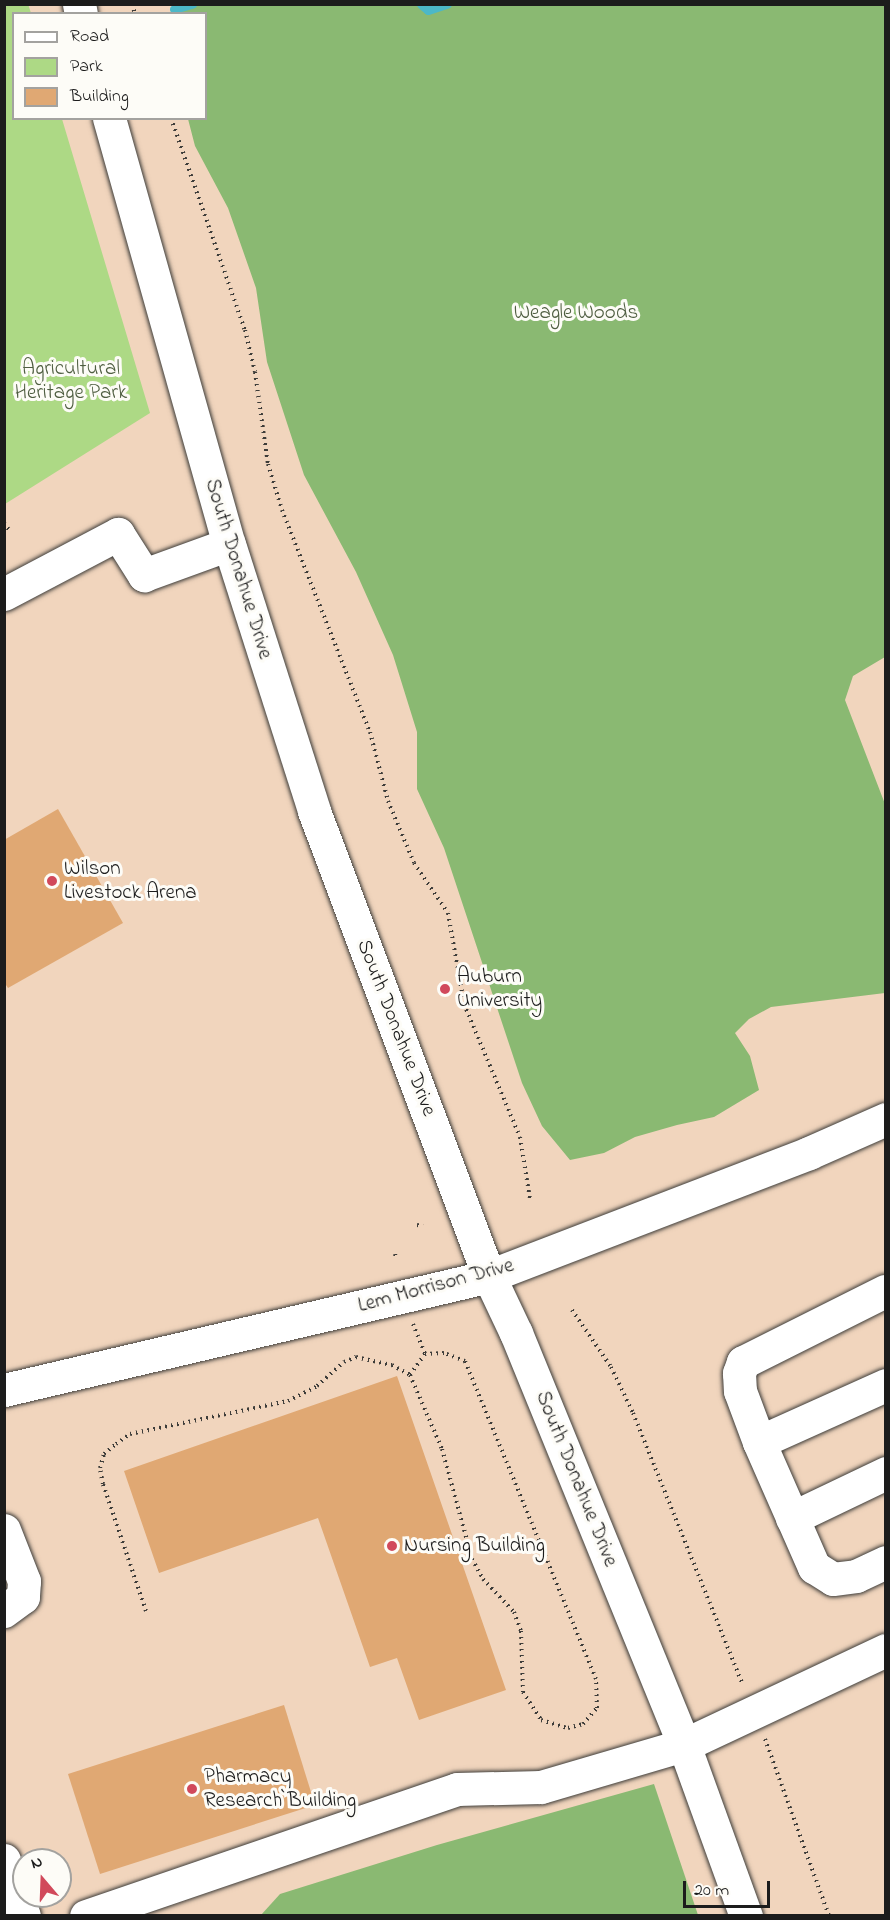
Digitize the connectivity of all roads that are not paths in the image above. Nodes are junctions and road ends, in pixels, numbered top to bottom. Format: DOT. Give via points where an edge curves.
graph roads {
  1 [pos="110,120"];
  2 [pos="229,544"];
  3 [pos="4,594"];
  4 [pos="885,1119"];
  5 [pos="489,1276"];
  6 [pos="885,1292"];
  7 [pos="885,1385"];
  8 [pos="4,1390"];
  9 [pos="759,1442"];
  10 [pos="885,1473"];
  11 [pos="792,1518"];
  12 [pos="4,1530"];
  13 [pos="885,1562"];
  14 [pos="4,1611"];
  15 [pos="885,1650"];
  16 [pos="684,1745"];
  17 [pos="4,1860"];
  18 [pos="24,1916"];
  19 [pos="86,1916"];
  20 [pos="746,1916"];
  1 -- 2 [label="street, South Donahue Drive"];
  2 -- 3 [label="street" via="144,575 118,534"];
  2 -- 5 [label="street, South Donahue Drive" via="314,811"];
  4 -- 5 [label="street, Lem Morrison Drive" via="810,1153"];
  5 -- 8 [label="street, Lem Morrison Drive"];
  5 -- 16 [label="street, South Donahue Drive" via="516,1333"];
  6 -- 9 [label="street" via="742,1362 740,1391"];
  7 -- 9 [label="street"];
  9 -- 11 [label="street"];
  10 -- 11 [label="street"];
  11 -- 13 [label="street" via="814,1567 822,1575 832,1579 856,1576"];
  12 -- 14 [label="street" via="24,1581 23,1597"];
  15 -- 16 [label="street"];
  16 -- 19 [label="street" via="541,1786 457,1789"];
  16 -- 20 [label="street, South Donahue Drive"];
  17 -- 18 [label="street"];
}
